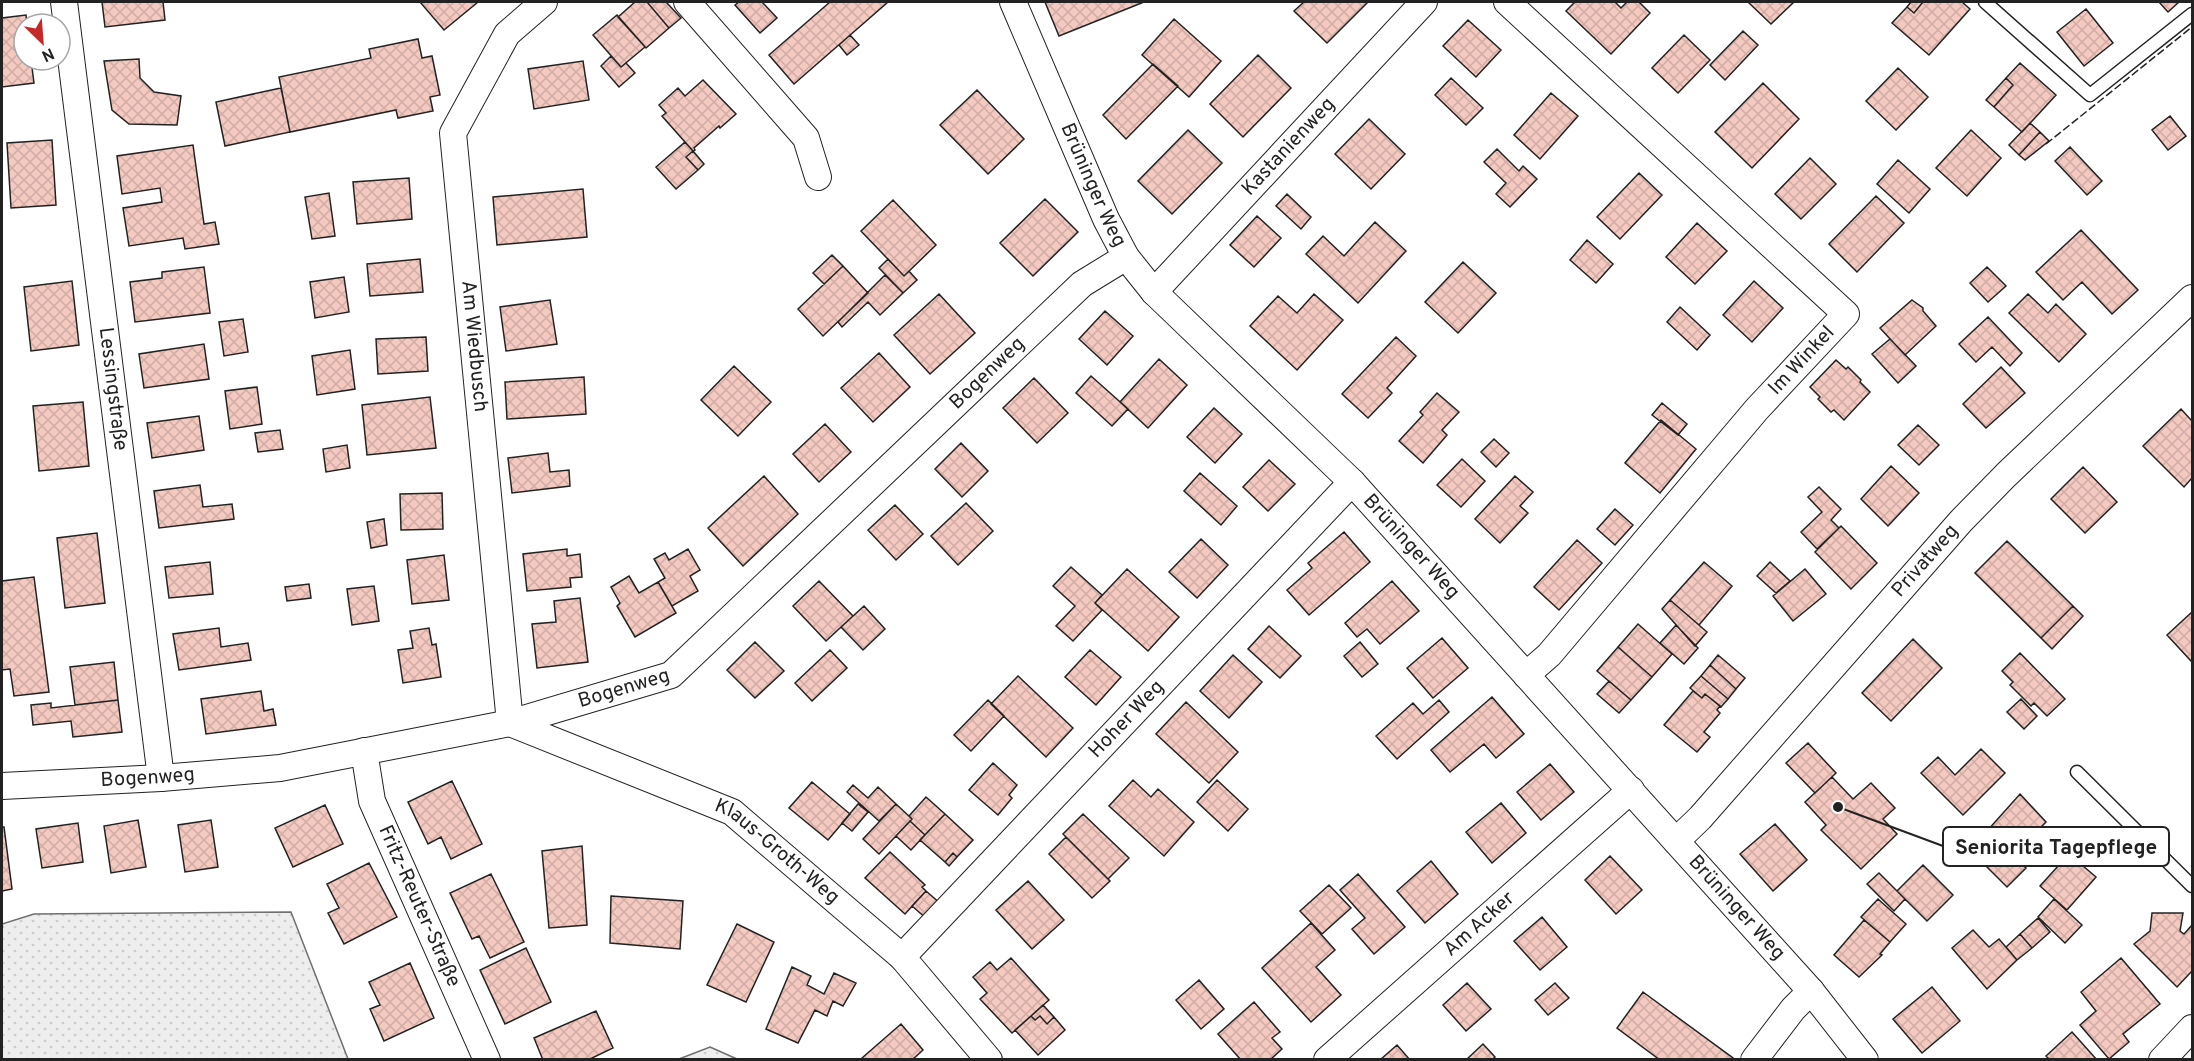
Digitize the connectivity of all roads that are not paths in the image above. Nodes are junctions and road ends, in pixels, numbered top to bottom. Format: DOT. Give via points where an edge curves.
graph roads {
  1 [pos="64,2"];
  2 [pos="544,2"];
  3 [pos="687,2"];
  4 [pos="1013,2"];
  5 [pos="1424,2"];
  6 [pos="1507,2"];
  7 [pos="1985,2"];
  8 [pos="2193,14"];
  9 [pos="818,177"];
  10 [pos="1126,257"];
  11 [pos="1154,292"];
  12 [pos="2193,298"];
  13 [pos="1352,482"];
  14 [pos="1526,675"];
  15 [pos="510,723"];
  16 [pos="364,751"];
  17 [pos="2077,772"];
  18 [pos="161,778"];
  19 [pos="2,786"];
  20 [pos="1631,790"];
  21 [pos="1676,841"];
  22 [pos="2193,886"];
  23 [pos="902,957"];
  24 [pos="1811,991"];
  25 [pos="2193,1028"];
  26 [pos="487,1059"];
  27 [pos="990,1059"];
  28 [pos="1326,1059"];
  29 [pos="1754,1059"];
  30 [pos="1865,1059"];
  31 [pos="2162,1059"];
  1 -- 18 [label="street, Lessingstraße"];
  2 -- 15 [label="street, Am Wiedbusch" via="507,34 453,133"];
  3 -- 9 [label="street" via="806,138"];
  4 -- 10 [label="street, Brüninger Weg"];
  5 -- 11 [label="street, Kastanienweg"];
  6 -- 14 [label="street, Im Winkel" via="1846,314 1757,409 1549,655"];
  7 -- 8 [label="lane" via="2090,95"];
  10 -- 11 [label="street, Brüninger Weg"];
  10 -- 15 [label="street, Bogenweg" via="1082,284 671,675"];
  11 -- 13 [label="street, Brüninger Weg"];
  12 -- 21 [label="street, Privatweg" via="1961,521"];
  13 -- 14 [label="street, Brüninger Weg"];
  13 -- 23 [label="street, Hoher Weg"];
  14 -- 20 [label="street, Brüninger Weg"];
  15 -- 16 [label="street, Bogenweg"];
  15 -- 23 [label="street, Klaus-Groth-Weg" via="732,812"];
  16 -- 18 [label="street, Bogenweg" via="280,768"];
  16 -- 26 [label="street, Fritz-Reuter-Straße" via="372,801"];
  17 -- 22 [label="lane"];
  18 -- 19 [label="street, Bogenweg"];
  20 -- 21 [label="street, Brüninger Weg"];
  20 -- 28 [label="street, Am Acker"];
  21 -- 24 [label="street, Brüninger Weg"];
  23 -- 27 [label="street, Klaus-Groth-Weg"];
  24 -- 29 [label="street"];
  24 -- 30 [label="street, Brüninger Weg"];
  25 -- 31 [label="street"];
}
